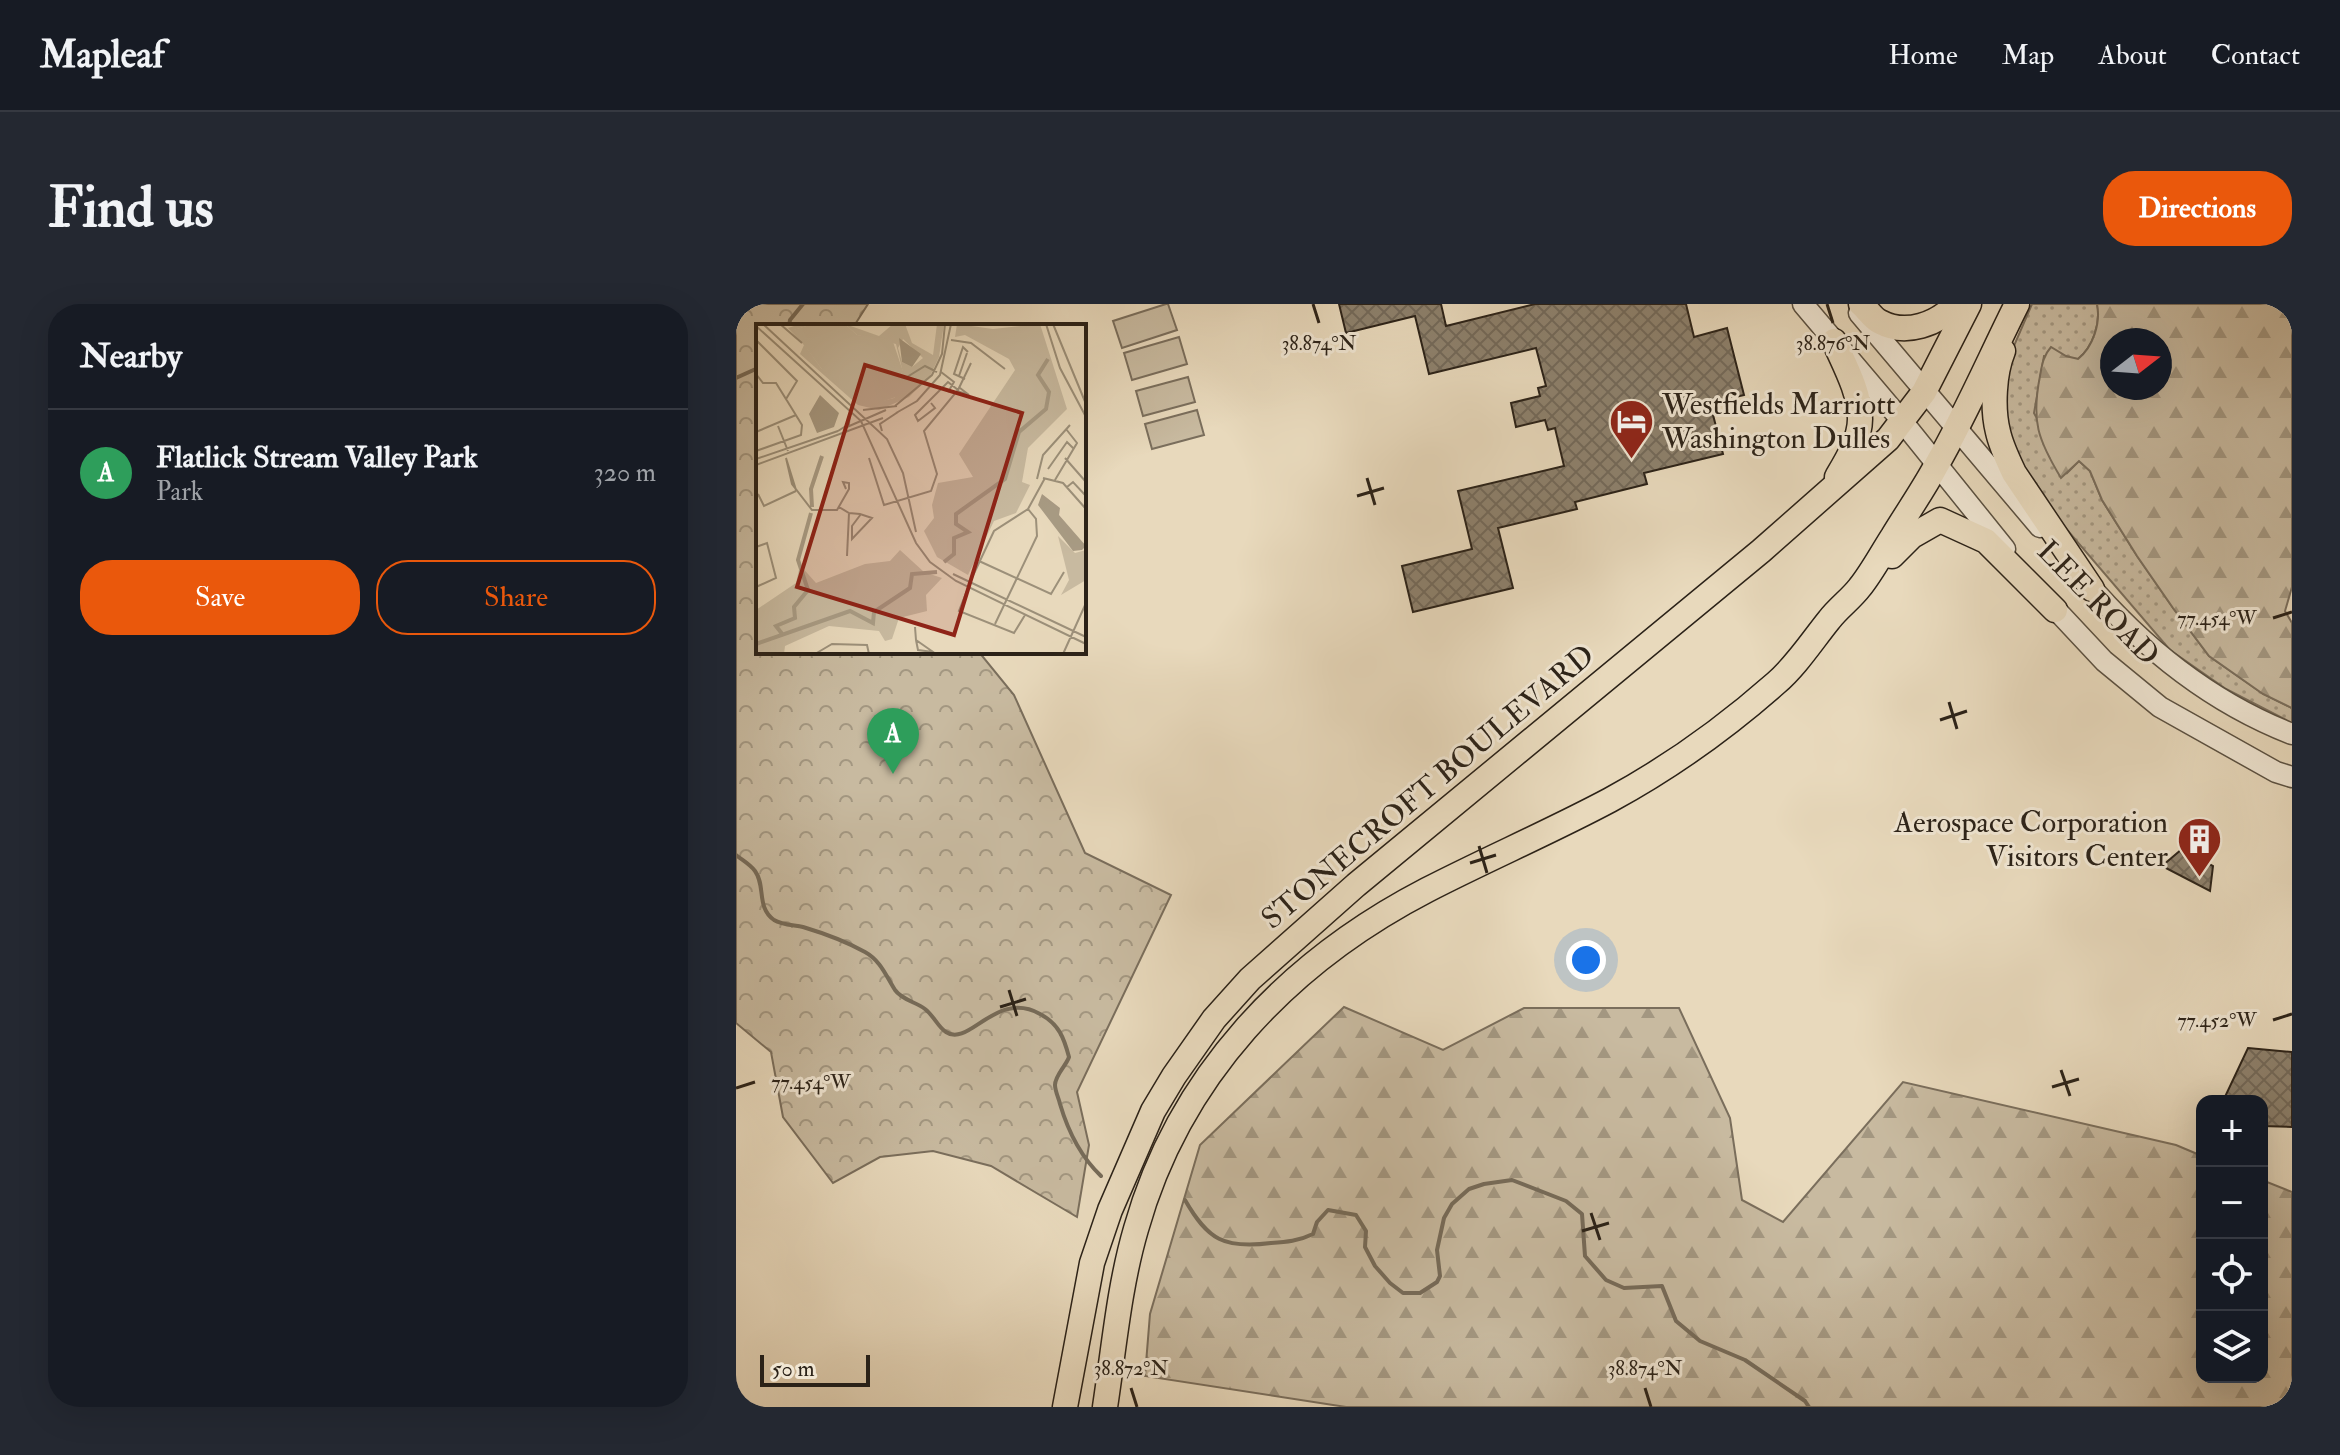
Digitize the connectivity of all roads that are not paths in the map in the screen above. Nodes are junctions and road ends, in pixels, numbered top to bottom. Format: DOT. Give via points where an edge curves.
graph roads {
  1 [pos="1803,304"];
  2 [pos="1852,304"];
  3 [pos="1861,304"];
  4 [pos="1956,304"];
  5 [pos="1969,304"];
  6 [pos="2019,304"];
  7 [pos="1834,341"];
  8 [pos="1924,392"];
  9 [pos="1902,421"];
  10 [pos="1956,429"];
  11 [pos="1937,464"];
  12 [pos="1830,491"];
  13 [pos="1859,589"];
  14 [pos="2092,589"];
  15 [pos="2055,610"];
  16 [pos="2292,734"];
  17 [pos="2292,777"];
  18 [pos="1065,1407"];
  19 [pos="1105,1407"];
  1 -- 7 [label="street, LEE ROAD"];
  2 -- 8 [label="street, LEE ROAD"];
  3 -- 4 [label="main road" via="1879,322 1909,328 1927,325"];
  5 -- 8 [label="main road, STONECROFT BOULEVARD"];
  6 -- 10 [label="main road, STONECROFT BOULEVARD"];
  6 -- 14 [label="main road" via="2000,357 1998,431 2014,473"];
  7 -- 9 [label="street, LEE ROAD"];
  7 -- 12 [label="main road" via="1860,419 1856,441"];
  8 -- 9 [label="main road, STONECROFT BOULEVARD"];
  8 -- 10 [label="street, LEE ROAD"];
  9 -- 11 [label="street, LEE ROAD"];
  9 -- 12 [label="main road, STONECROFT BOULEVARD"];
  10 -- 11 [label="main road, STONECROFT BOULEVARD"];
  10 -- 14 [label="street, LEE ROAD"];
  11 -- 13 [label="main road, STONECROFT BOULEVARD"];
  11 -- 15 [label="street, LEE ROAD"];
  12 -- 18 [label="main road, STONECROFT BOULEVARD" via="1356,885 1250,979 1214,1019 1153,1111 1110,1210 1092,1263"];
  13 -- 15 [label="main road" via="1912,536 1940,520 1986,541"];
  13 -- 19 [label="main road, STONECROFT BOULEVARD" via="1780,680 1715,734 1609,800 1364,926 1267,1004 1210,1074 1169,1144 1147,1195 1126,1270"];
  14 -- 16 [label="street, LEE ROAD" via="2168,662 2204,688"];
  15 -- 17 [label="street, LEE ROAD" via="2104,661 2160,707"];
}
